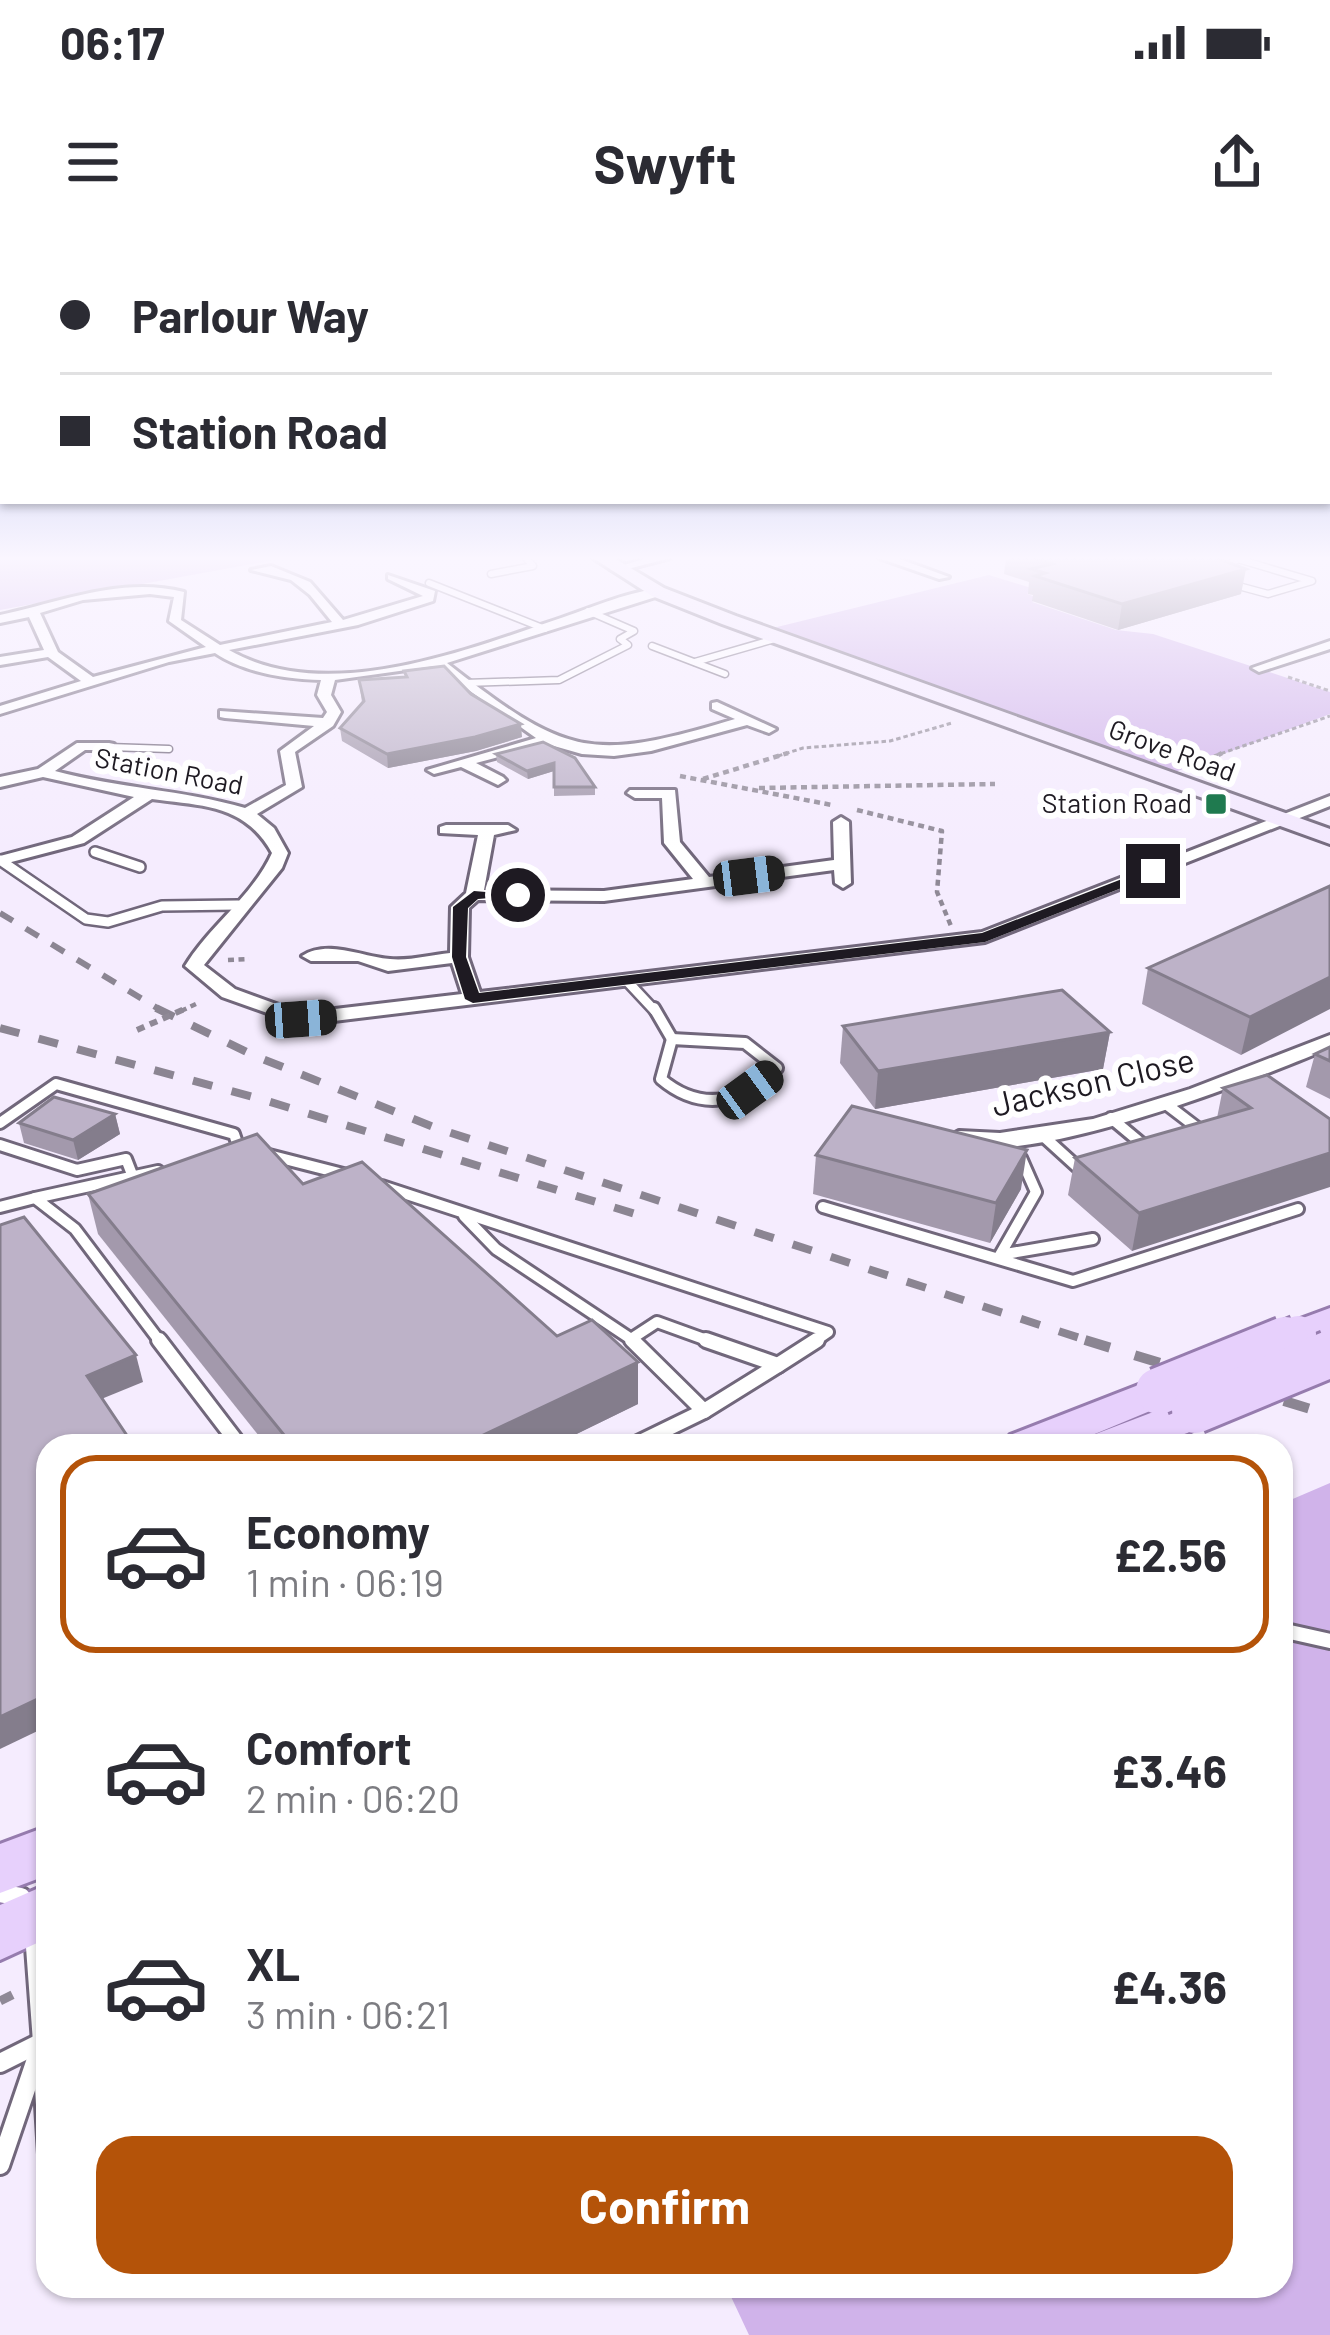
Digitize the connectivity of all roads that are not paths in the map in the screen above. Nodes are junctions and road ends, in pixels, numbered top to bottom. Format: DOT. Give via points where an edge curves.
graph roads {
  1 [pos="30,656"];
  2 [pos="56,656"];
  3 [pos="187,656"];
  4 [pos="227,656"];
  5 [pos="458,656"];
  6 [pos="606,656"];
  7 [pos="678,656"];
  8 [pos="717,656"];
  9 [pos="826,656"];
  10 [pos="1297,656"];
  11 [pos="0,661"];
  12 [pos="438,662"];
  13 [pos="695,662"];
  14 [pos="1260,668"];
  15 [pos="724,674"];
  16 [pos="328,680"];
  17 [pos="466,683"];
  18 [pos="94,684"];
  19 [pos="717,706"];
  20 [pos="0,710"];
  21 [pos="225,714"];
  22 [pos="748,720"];
  23 [pos="328,723"];
  24 [pos="770,729"];
  25 [pos="544,740"];
  26 [pos="110,747"];
  27 [pos="169,749"];
  28 [pos="463,762"];
  29 [pos="434,770"];
  30 [pos="43,772"];
  31 [pos="498,780"];
  32 [pos="0,782"];
  33 [pos="635,793"];
  34 [pos="148,795"];
  35 [pos="1330,801"];
  36 [pos="247,813"];
  37 [pos="1278,821"];
  38 [pos="841,822"];
  39 [pos="446,830"];
  40 [pos="487,830"];
  41 [pos="508,830"];
  42 [pos="1330,837"];
  43 [pos="78,840"];
  44 [pos="95,852"];
  45 [pos="1,860"];
  46 [pos="842,864"];
  47 [pos="140,867"];
  48 [pos="703,881"];
  49 [pos="843,884"];
  50 [pos="467,901"];
  51 [pos="238,905"];
  52 [pos="311,956"];
  53 [pos="459,957"];
  54 [pos="627,980"];
  55 [pos="473,999"];
  56 [pos="672,1039"];
  57 [pos="1330,1041"];
  58 [pos="1166,1104"];
  59 [pos="1112,1118"];
  60 [pos="0,1123"];
  61 [pos="944,1134"];
  62 [pos="1041,1134"];
  63 [pos="1017,1139"];
  64 [pos="1212,1139"];
  65 [pos="0,1145"];
  66 [pos="240,1153"];
  67 [pos="1157,1156"];
  68 [pos="219,1158"];
  69 [pos="176,1167"];
  70 [pos="1087,1176"];
  71 [pos="133,1177"];
  72 [pos="35,1198"];
  73 [pos="0,1207"];
  74 [pos="824,1207"];
  75 [pos="1298,1209"];
  76 [pos="458,1211"];
  77 [pos="1093,1239"];
  78 [pos="1000,1255"];
  79 [pos="1319,1336"];
  80 [pos="631,1339"];
  81 [pos="778,1365"];
  82 [pos="1177,1401"];
  83 [pos="704,1411"];
  84 [pos="231,1434"];
  85 [pos="657,1434"];
  86 [pos="1066,1434"];
  87 [pos="1126,1434"];
  88 [pos="1293,1633"];
  89 [pos="1330,1641"];
  90 [pos="36,1855"];
  91 [pos="0,1869"];
  92 [pos="20,1913"];
  93 [pos="36,1995"];
  94 [pos="36,2045"];
  95 [pos="0,2063"];
  96 [pos="36,2066"];
  97 [pos="0,2165"];
  1 -- 11 [label="street"];
  2 -- 18 [label="street"];
  3 -- 18 [label="street"];
  4 -- 16 [label="street" via="275,674"];
  5 -- 12 [label="street"];
  6 -- 17 [label="lane" via="560,680"];
  7 -- 13 [label="lane"];
  8 -- 13 [label="lane"];
  9 -- 37 [label="street, Grove Road"];
  10 -- 14 [label="street"];
  12 -- 16 [label="street"];
  12 -- 17 [label="street"];
  13 -- 15 [label="lane"];
  16 -- 23 [label="street"];
  17 -- 25 [label="street"];
  18 -- 20 [label="street"];
  19 -- 22 [label="street"];
  21 -- 23 [label="street"];
  22 -- 24 [label="street"];
  22 -- 25 [label="street" via="634,753 584,752"];
  23 -- 36 [label="street" via="287,751 294,787"];
  25 -- 28 [label="street"];
  26 -- 27 [label="lane"];
  26 -- 30 [label="street" via="82,746"];
  28 -- 29 [label="street"];
  28 -- 31 [label="street"];
  30 -- 32 [label="street, Station Road"];
  30 -- 34 [label="street, Station Road"];
  33 -- 48 [label="street" via="670,793 672,843"];
  34 -- 36 [label="street, Station Road"];
  34 -- 43 [label="street"];
  35 -- 37 [label="street, Station Road"];
  36 -- 51 [label="street, Station Road" via="280,853 274,872"];
  37 -- 42 [label="street, Grove Road"];
  37 -- 54 [label="street, Station Road" via="985,937"];
  38 -- 46 [label="street"];
  39 -- 40 [label="street"];
  40 -- 41 [label="street"];
  40 -- 50 [label="street"];
  43 -- 44 [label="street"];
  43 -- 45 [label="street"];
  44 -- 47 [label="lane"];
  45 -- 51 [label="lane" via="86,920 108,922 162,905"];
  46 -- 48 [label="street"];
  46 -- 49 [label="street"];
  48 -- 50 [label="street" via="604,896"];
  50 -- 53 [label="street"];
  51 -- 55 [label="street, Station Road" via="194,966 206,981 275,1013 344,1016"];
  52 -- 53 [label="street" via="388,965"];
  53 -- 55 [label="street"];
  54 -- 55 [label="street, Station Road"];
  54 -- 56 [label="lane"];
  56 -- 56 [label="lane" via="745,1043 777,1068 740,1096 699,1101 662,1079"];
  57 -- 58 [label="street, Jackson Close" via="1264,1079"];
  58 -- 59 [label="street, Jackson Close"];
  58 -- 64 [label="lane"];
  59 -- 62 [label="street, Jackson Close"];
  59 -- 67 [label="lane"];
  60 -- 66 [label="lane" via="56,1084 234,1134"];
  61 -- 63 [label="street, Jackson Close"];
  62 -- 63 [label="street, Jackson Close"];
  62 -- 70 [label="lane"];
  63 -- 78 [label="lane" via="1036,1192"];
  65 -- 71 [label="lane" via="77,1170 126,1160"];
  66 -- 68 [label="lane"];
  66 -- 76 [label="lane" via="294,1157"];
  69 -- 71 [label="lane"];
  71 -- 72 [label="lane"];
  72 -- 73 [label="lane"];
  72 -- 84 [label="lane" via="75,1228"];
  74 -- 78 [label="lane"];
  75 -- 78 [label="lane" via="1073,1281"];
  76 -- 80 [label="lane" via="496,1249"];
  76 -- 81 [label="lane" via="828,1332"];
  77 -- 78 [label="lane"];
  79 -- 82 [label="main road, bridge"];
  80 -- 81 [label="lane" via="657,1322"];
  80 -- 83 [label="lane"];
  81 -- 83 [label="lane"];
  82 -- 86 [label="main road"];
  82 -- 87 [label="main road"];
  83 -- 85 [label="lane"];
  88 -- 89 [label="lane"];
  90 -- 91 [label="main road"];
  92 -- 93 [label="lane"];
  94 -- 95 [label="lane"];
  96 -- 97 [label="lane"];
}
